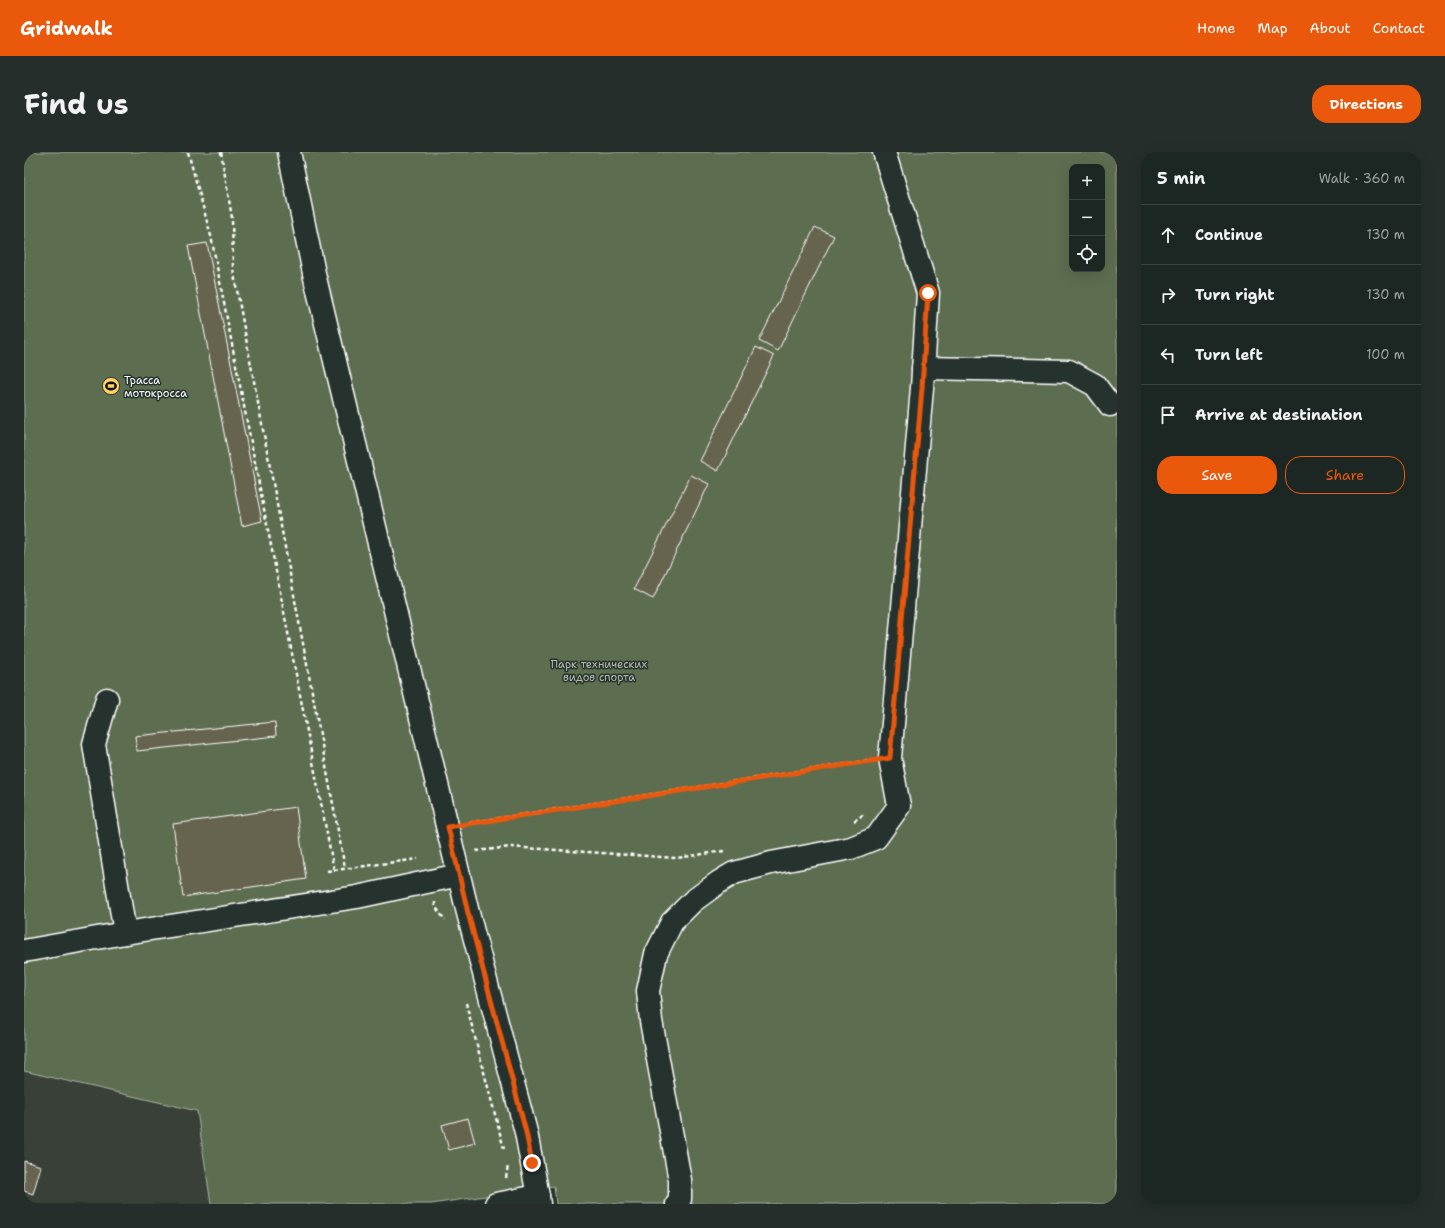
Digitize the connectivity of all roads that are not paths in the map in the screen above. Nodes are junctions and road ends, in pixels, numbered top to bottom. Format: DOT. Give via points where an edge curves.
graph roads {
  1 [pos="289,152"];
  2 [pos="884,152"];
  3 [pos="923,368"];
  4 [pos="1110,405"];
  5 [pos="107,699"];
  6 [pos="459,875"];
  7 [pos="125,933"];
  8 [pos="24,952"];
  9 [pos="539,1200"];
  10 [pos="497,1204"];
  11 [pos="677,1204"];
  1 -- 6 [label="lane" via="317,285"];
  2 -- 3 [label="lane" via="928,293"];
  3 -- 4 [label="lane" via="1070,371 1095,385"];
  3 -- 11 [label="lane" via="890,758 899,806 876,838 851,848 771,863 734,873 694,901 672,922 656,954 648,991 651,1021 680,1180 680,1199"];
  5 -- 7 [label="lane" via="94,744"];
  6 -- 7 [label="lane" via="358,897"];
  6 -- 9 [label="lane" via="526,1132"];
  7 -- 8 [label="lane"];
  9 -- 10 [label="lane"];
}
